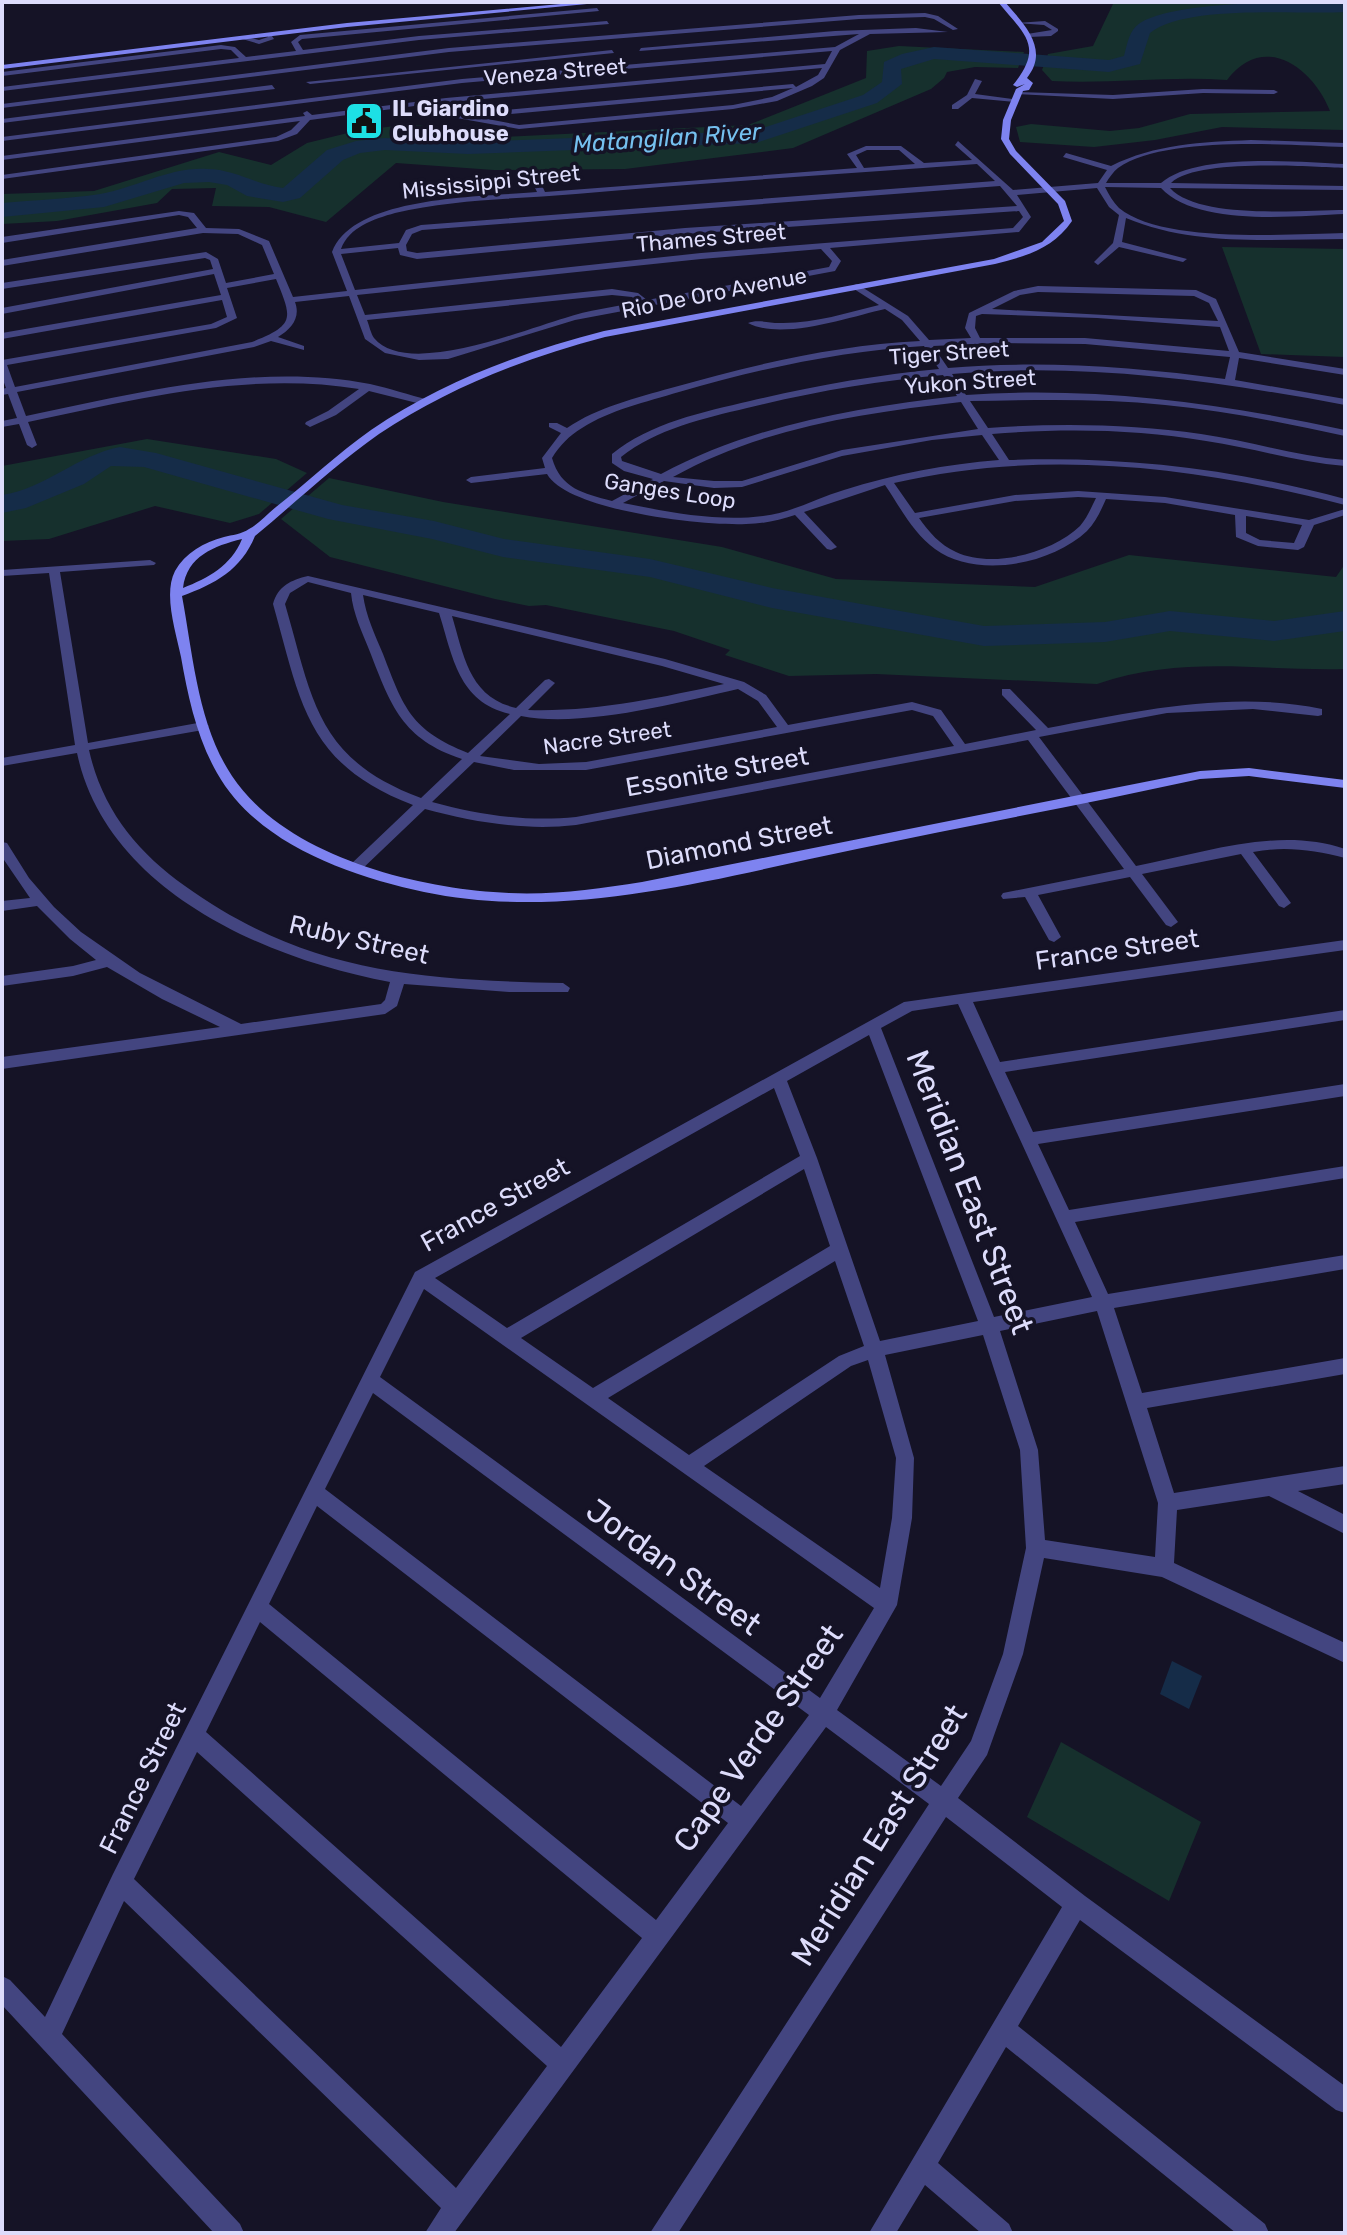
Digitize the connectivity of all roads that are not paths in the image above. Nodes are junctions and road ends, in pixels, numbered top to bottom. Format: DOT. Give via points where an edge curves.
graph roads {
  1 [pos="605,2"];
  2 [pos="1001,2"];
  3 [pos="595,6"];
  4 [pos="691,19"];
  5 [pos="650,20"];
  6 [pos="607,23"];
  7 [pos="1018,23"];
  8 [pos="698,29"];
  9 [pos="868,32"];
  10 [pos="660,33"];
  11 [pos="1029,35"];
  12 [pos="616,37"];
  13 [pos="242,38"];
  14 [pos="269,38"];
  15 [pos="250,42"];
  16 [pos="837,49"];
  17 [pos="300,51"];
  18 [pos="624,51"];
  19 [pos="271,55"];
  20 [pos="243,58"];
  21 [pos="636,66"];
  22 [pos="826,66"];
  23 [pos="2,67"];
  24 [pos="281,70"];
  25 [pos="2,74"];
  26 [pos="287,78"];
  27 [pos="978,81"];
  28 [pos="310,82"];
  29 [pos="809,84"];
  30 [pos="2,89"];
  31 [pos="1274,92"];
  32 [pos="1018,94"];
  33 [pos="970,96"];
  34 [pos="446,100"];
  35 [pos="301,101"];
  36 [pos="2,106"];
  37 [pos="955,107"];
  38 [pos="460,116"];
  39 [pos="309,117"];
  40 [pos="2,121"];
  41 [pos="172,135"];
  42 [pos="2,139"];
  43 [pos="958,143"];
  44 [pos="1340,145"];
  45 [pos="181,152"];
  46 [pos="1066,155"];
  47 [pos="2,158"];
  48 [pos="978,162"];
  49 [pos="1345,164"];
  50 [pos="922,166"];
  51 [pos="1110,168"];
  52 [pos="862,170"];
  53 [pos="533,175"];
  54 [pos="2,177"];
  55 [pos="1002,183"];
  56 [pos="1100,185"];
  57 [pos="1163,186"];
  58 [pos="1345,188"];
  59 [pos="1049,190"];
  60 [pos="541,193"];
  61 [pos="1011,193"];
  62 [pos="672,207"];
  63 [pos="1022,208"];
  64 [pos="1345,212"];
  65 [pos="1123,215"];
  66 [pos="203,230"];
  67 [pos="685,231"];
  68 [pos="1345,236"];
  69 [pos="2,240"];
  70 [pos="884,242"];
  71 [pos="1117,244"];
  72 [pos="402,245"];
  73 [pos="824,247"];
  74 [pos="336,252"];
  75 [pos="891,254"];
  76 [pos="701,256"];
  77 [pos="1183,259"];
  78 [pos="1098,262"];
  79 [pos="2,263"];
  80 [pos="217,271"];
  81 [pos="279,276"];
  82 [pos="2,286"];
  83 [pos="857,287"];
  84 [pos="224,292"];
  85 [pos="350,293"];
  86 [pos="290,300"];
  87 [pos="645,303"];
  88 [pos="887,306"];
  89 [pos="2,311"];
  90 [pos="977,311"];
  91 [pos="362,318"];
  92 [pos="753,323"];
  93 [pos="1224,324"];
  94 [pos="2,336"];
  95 [pos="272,338"];
  96 [pos="977,341"];
  97 [pos="926,343"];
  98 [pos="301,348"];
  99 [pos="1235,353"];
  100 [pos="2,364"];
  101 [pos="944,369"];
  102 [pos="1345,372"];
  103 [pos="1230,381"];
  104 [pos="369,387"];
  105 [pos="7,391"];
  106 [pos="964,399"];
  107 [pos="425,402"];
  108 [pos="1345,402"];
  109 [pos="23,420"];
  110 [pos="2,424"];
  111 [pos="310,424"];
  112 [pos="553,425"];
  113 [pos="985,430"];
  114 [pos="567,432"];
  115 [pos="1345,433"];
  116 [pos="32,445"];
  117 [pos="1006,463"];
  118 [pos="1345,463"];
  119 [pos="550,470"];
  120 [pos="656,476"];
  121 [pos="471,480"];
  122 [pos="888,482"];
  123 [pos="1102,496"];
  124 [pos="1345,502"];
  125 [pos="614,504"];
  126 [pos="797,511"];
  127 [pos="1345,512"];
  128 [pos="1241,513"];
  129 [pos="914,516"];
  130 [pos="1309,523"];
  131 [pos="250,534"];
  132 [pos="831,547"];
  133 [pos="150,563"];
  134 [pos="54,570"];
  135 [pos="2,573"];
  136 [pos="357,591"];
  137 [pos="176,594"];
  138 [pos="445,613"];
  139 [pos="549,683"];
  140 [pos="740,685"];
  141 [pos="1006,692"];
  142 [pos="1318,712"];
  143 [pos="517,714"];
  144 [pos="203,726"];
  145 [pos="784,728"];
  146 [pos="1038,733"];
  147 [pos="82,747"];
  148 [pos="962,749"];
  149 [pos="472,758"];
  150 [pos="2,762"];
  151 [pos="1345,784"];
  152 [pos="1080,801"];
  153 [pos="424,804"];
  154 [pos="2,846"];
  155 [pos="1244,849"];
  156 [pos="1345,854"];
  157 [pos="355,868"];
  158 [pos="1135,871"];
  159 [pos="1029,892"];
  160 [pos="1008,896"];
  161 [pos="40,901"];
  162 [pos="1284,903"];
  163 [pos="2,906"];
  164 [pos="1171,922"];
  165 [pos="1054,937"];
  166 [pos="1345,945"];
  167 [pos="106,962"];
  168 [pos="398,979"];
  169 [pos="2,981"];
  170 [pos="563,988"];
  171 [pos="963,998"];
  172 [pos="1345,1015"];
  173 [pos="873,1027"];
  174 [pos="241,1030"];
  175 [pos="2,1063"];
  176 [pos="996,1068"];
  177 [pos="778,1077"];
  178 [pos="1345,1090"];
  179 [pos="1029,1139"];
  180 [pos="809,1158"];
  181 [pos="1345,1172"];
  182 [pos="1064,1217"];
  183 [pos="840,1249"];
  184 [pos="1345,1262"];
  185 [pos="421,1277"];
  186 [pos="1103,1302"];
  187 [pos="989,1326"];
  188 [pos="507,1337"];
  189 [pos="874,1350"];
  190 [pos="1345,1366"];
  191 [pos="370,1380"];
  192 [pos="593,1398"];
  193 [pos="1137,1402"];
  194 [pos="688,1466"];
  195 [pos="1345,1475"];
  196 [pos="1273,1488"];
  197 [pos="314,1492"];
  198 [pos="1168,1503"];
  199 [pos="1345,1525"];
  200 [pos="1036,1548"];
  201 [pos="1164,1568"];
  202 [pos="887,1605"];
  203 [pos="257,1607"];
  204 [pos="1345,1653"];
  205 [pos="823,1713"];
  206 [pos="194,1735"];
  207 [pos="944,1801"];
  208 [pos="742,1820"];
  209 [pos="121,1882"];
  210 [pos="1077,1904"];
  211 [pos="657,1935"];
  212 [pos="2,1988"];
  213 [pos="1004,2030"];
  214 [pos="48,2037"];
  215 [pos="561,2063"];
  216 [pos="1345,2101"];
  217 [pos="922,2166"];
  218 [pos="457,2206"];
  219 [pos="231,2233"];
  220 [pos="438,2233"];
  221 [pos="663,2233"];
  222 [pos="882,2233"];
  223 [pos="1000,2233"];
  224 [pos="1256,2233"];
  1 -- 3 [label="street"];
  2 -- 7 [label="street, Rio De Oro Avenue"];
  3 -- 6 [label="street"];
  3 -- 14 [label="street" via="415,18"];
  3 -- 17 [label="street" via="300,37 294,42"];
  4 -- 8 [label="street"];
  5 -- 10 [label="street"];
  6 -- 12 [label="street"];
  6 -- 17 [label="street"];
  7 -- 11 [label="street, Rio De Oro Avenue"];
  7 -- 11 [label="street" via="1049,24 1056,30"];
  8 -- 9 [label="street" via="925,15 955,29"];
  8 -- 10 [label="street"];
  9 -- 16 [label="street"];
  9 -- 18 [label="street"];
  10 -- 12 [label="street"];
  11 -- 32 [label="street, Rio De Oro Avenue" via="1036,53 1025,80 1029,83"];
  12 -- 18 [label="street"];
  12 -- 24 [label="street"];
  13 -- 14 [label="street"];
  13 -- 15 [label="street"];
  13 -- 23 [label="street"];
  14 -- 15 [label="street"];
  14 -- 19 [label="street"];
  15 -- 19 [label="street"];
  16 -- 21 [label="street"];
  16 -- 22 [label="street"];
  17 -- 19 [label="street"];
  18 -- 21 [label="street"];
  18 -- 28 [label="street"];
  19 -- 20 [label="street"];
  19 -- 24 [label="street"];
  20 -- 25 [label="street" via="233,48 221,47"];
  20 -- 30 [label="street"];
  21 -- 35 [label="street"];
  22 -- 29 [label="street"];
  22 -- 34 [label="street, Veneza Street"];
  24 -- 26 [label="street"];
  24 -- 36 [label="street"];
  26 -- 28 [label="street"];
  26 -- 40 [label="street" via="275,82 276,89"];
  27 -- 33 [label="street"];
  28 -- 35 [label="street" via="299,90"];
  29 -- 38 [label="street"];
  29 -- 38 [label="street" via="774,99 733,107 569,123 519,127"];
  31 -- 32 [label="street"];
  32 -- 33 [label="street"];
  32 -- 59 [label="street, Rio De Oro Avenue" via="1005,139"];
  33 -- 37 [label="street"];
  34 -- 38 [label="street"];
  34 -- 39 [label="street, Veneza Street"];
  35 -- 39 [label="street"];
  35 -- 42 [label="street"];
  39 -- 41 [label="street, Veneza Street"];
  39 -- 45 [label="street" via="278,139"];
  41 -- 45 [label="street"];
  41 -- 47 [label="street, Veneza Street"];
  43 -- 48 [label="street"];
  44 -- 49 [label="street"];
  44 -- 51 [label="street" via="1210,144 1145,155"];
  45 -- 54 [label="street"];
  46 -- 51 [label="street"];
  48 -- 50 [label="street, Mississippi Street"];
  48 -- 55 [label="street"];
  49 -- 57 [label="street" via="1230,164 1178,175"];
  50 -- 52 [label="street, Mississippi Street"];
  50 -- 52 [label="street" via="901,148 866,148 851,154"];
  51 -- 56 [label="street"];
  52 -- 60 [label="street, Mississippi Street"];
  53 -- 60 [label="street"];
  55 -- 61 [label="street"];
  55 -- 62 [label="street"];
  56 -- 57 [label="street"];
  56 -- 59 [label="street"];
  56 -- 65 [label="street"];
  57 -- 58 [label="street"];
  57 -- 64 [label="street" via="1172,199 1204,209"];
  59 -- 61 [label="street"];
  59 -- 83 [label="street, Rio De Oro Avenue" via="1062,203 1068,221 1060,236 1034,251"];
  60 -- 74 [label="street, Mississippi Street" via="380,215 349,231"];
  61 -- 63 [label="street"];
  62 -- 67 [label="street"];
  62 -- 72 [label="street" via="421,228 409,232"];
  63 -- 67 [label="street"];
  63 -- 70 [label="street, Thames Street" via="1027,217 1016,230 945,242"];
  65 -- 68 [label="street" via="1200,233"];
  65 -- 71 [label="street"];
  66 -- 69 [label="street" via="191,215 170,214"];
  66 -- 79 [label="street"];
  66 -- 81 [label="street" via="259,238"];
  67 -- 72 [label="street" via="417,256 403,253"];
  67 -- 76 [label="street"];
  70 -- 73 [label="street, Thames Street"];
  70 -- 75 [label="street"];
  71 -- 77 [label="street"];
  71 -- 78 [label="street"];
  72 -- 74 [label="street"];
  73 -- 76 [label="street, Thames Street"];
  73 -- 87 [label="street" via="837,261 832,269"];
  74 -- 85 [label="street"];
  76 -- 85 [label="street, Thames Street"];
  80 -- 82 [label="street" via="211,256 193,254"];
  80 -- 84 [label="street"];
  80 -- 89 [label="street"];
  81 -- 84 [label="street"];
  81 -- 86 [label="street"];
  83 -- 88 [label="street"];
  83 -- 107 [label="street, Rio De Oro Avenue" via="563,345"];
  84 -- 94 [label="street"];
  84 -- 100 [label="street" via="232,314 228,322"];
  85 -- 86 [label="street, Thames Street"];
  85 -- 91 [label="street"];
  86 -- 95 [label="street" via="292,320"];
  87 -- 91 [label="street" via="635,295 612,292"];
  87 -- 91 [label="street" via="432,357 378,346"];
  88 -- 92 [label="street" via="797,326"];
  88 -- 97 [label="street"];
  90 -- 93 [label="street"];
  90 -- 93 [label="street" via="1038,289 1187,292 1213,301"];
  90 -- 96 [label="street" via="969,318"];
  93 -- 99 [label="street"];
  95 -- 98 [label="street"];
  95 -- 105 [label="street" via="230,351"];
  96 -- 97 [label="street"];
  96 -- 99 [label="street" via="1104,341"];
  97 -- 101 [label="street"];
  97 -- 114 [label="street" via="753,363"];
  99 -- 102 [label="street"];
  99 -- 103 [label="street"];
  100 -- 105 [label="street"];
  101 -- 103 [label="street, Tiger Street" via="1118,369"];
  101 -- 106 [label="street"];
  101 -- 120 [label="street, Tiger Street" via="753,402 636,442 616,456 626,468"];
  103 -- 108 [label="street, Tiger Street"];
  104 -- 107 [label="street"];
  104 -- 109 [label="street" via="237,383"];
  104 -- 111 [label="street"];
  105 -- 109 [label="street"];
  106 -- 113 [label="street"];
  106 -- 115 [label="street, Yukon Street" via="1069,396 1147,401"];
  106 -- 120 [label="street, Yukon Street" via="784,428"];
  107 -- 131 [label="street, Rio De Oro Avenue" via="374,433"];
  109 -- 110 [label="street"];
  109 -- 116 [label="street"];
  112 -- 114 [label="street"];
  113 -- 117 [label="street"];
  113 -- 118 [label="street" via="1131,430"];
  113 -- 120 [label="street" via="815,460 742,484"];
  114 -- 119 [label="street" via="547,458"];
  117 -- 122 [label="street, Ganges Loop"];
  117 -- 124 [label="street, Ganges Loop" via="1150,465 1263,481"];
  119 -- 121 [label="street"];
  119 -- 125 [label="street, Ganges Loop" via="575,494"];
  120 -- 125 [label="street, Yukon Street"];
  122 -- 126 [label="street, Ganges Loop"];
  122 -- 129 [label="street"];
  123 -- 128 [label="street"];
  123 -- 129 [label="street" via="1015,498"];
  123 -- 129 [label="street" via="1081,531 1042,554 1017,560 952,554 938,546"];
  125 -- 126 [label="street, Ganges Loop" via="742,522"];
  126 -- 132 [label="street"];
  127 -- 130 [label="street"];
  128 -- 130 [label="street"];
  128 -- 130 [label="street" via="1240,535 1258,543 1298,547"];
  131 -- 137 [label="street, Rio De Oro Avenue" via="233,566"];
  131 -- 137 [label="street, Rio De Oro Avenue" via="193,555 179,574"];
  133 -- 134 [label="street"];
  134 -- 135 [label="street"];
  134 -- 147 [label="street, Ruby Street"];
  136 -- 138 [label="street"];
  136 -- 149 [label="street, Nacre Street" via="364,622 405,718 443,747"];
  136 -- 153 [label="street, Essonite Street" via="308,579 285,590 279,604 314,719 344,761 393,792"];
  137 -- 144 [label="street"];
  138 -- 140 [label="street"];
  138 -- 143 [label="street" via="478,694"];
  139 -- 143 [label="street"];
  140 -- 143 [label="street" via="591,712"];
  140 -- 145 [label="street" via="762,698"];
  141 -- 146 [label="street"];
  142 -- 146 [label="street, Essonite Street" via="1210,705"];
  143 -- 149 [label="street"];
  144 -- 147 [label="street"];
  144 -- 157 [label="street, Diamond Street" via="220,770 264,820 299,844"];
  145 -- 148 [label="street, Nacre Street" via="912,706 937,713"];
  145 -- 149 [label="street, Nacre Street" via="562,768"];
  146 -- 148 [label="street, Essonite Street"];
  146 -- 152 [label="street"];
  147 -- 150 [label="street"];
  147 -- 168 [label="street, Ruby Street" via="97,796 117,832 186,895 232,927 292,954"];
  148 -- 153 [label="street, Essonite Street" via="577,821 505,820"];
  149 -- 153 [label="street"];
  151 -- 152 [label="street, Diamond Street" via="1249,772 1200,775"];
  152 -- 157 [label="street, Diamond Street" via="664,882 546,898 448,891"];
  152 -- 158 [label="street"];
  153 -- 157 [label="street"];
  154 -- 161 [label="street"];
  155 -- 156 [label="street" via="1298,843"];
  155 -- 158 [label="street"];
  155 -- 162 [label="street"];
  158 -- 159 [label="street"];
  158 -- 164 [label="street"];
  159 -- 160 [label="street"];
  159 -- 165 [label="street"];
  161 -- 163 [label="street"];
  161 -- 167 [label="street"];
  166 -- 171 [label="street, France Street"];
  167 -- 169 [label="street"];
  167 -- 174 [label="street"];
  168 -- 170 [label="street, Ruby Street"];
  168 -- 174 [label="street" via="385,1009"];
  171 -- 173 [label="street, France Street" via="909,1006"];
  171 -- 176 [label="street"];
  172 -- 176 [label="street"];
  173 -- 177 [label="street, France Street"];
  173 -- 187 [label="street, Meridian East Street"];
  174 -- 175 [label="street"];
  176 -- 179 [label="street"];
  177 -- 180 [label="street, Cape Verde Street"];
  177 -- 185 [label="street, France Street"];
  178 -- 179 [label="street"];
  179 -- 182 [label="street"];
  180 -- 183 [label="street, Cape Verde Street"];
  180 -- 188 [label="street"];
  181 -- 182 [label="street"];
  182 -- 186 [label="street"];
  183 -- 189 [label="street, Cape Verde Street"];
  183 -- 192 [label="street"];
  184 -- 186 [label="street"];
  185 -- 188 [label="street"];
  185 -- 191 [label="street, France Street"];
  186 -- 187 [label="street"];
  186 -- 193 [label="street"];
  187 -- 189 [label="street"];
  187 -- 200 [label="street, Meridian East Street" via="1029,1450"];
  188 -- 192 [label="street"];
  189 -- 194 [label="street" via="845,1361"];
  189 -- 202 [label="street, Cape Verde Street" via="905,1458 902,1518"];
  190 -- 193 [label="street"];
  191 -- 197 [label="street, France Street"];
  191 -- 205 [label="street, Jordan Street"];
  192 -- 194 [label="street"];
  193 -- 198 [label="street"];
  194 -- 202 [label="street"];
  195 -- 196 [label="street"];
  196 -- 198 [label="street"];
  196 -- 199 [label="street"];
  197 -- 203 [label="street, France Street"];
  197 -- 208 [label="street"];
  198 -- 201 [label="street"];
  200 -- 201 [label="street"];
  200 -- 207 [label="street, Meridian East Street" via="996,1707 979,1747"];
  201 -- 204 [label="street"];
  202 -- 205 [label="street, Cape Verde Street"];
  203 -- 206 [label="street, France Street"];
  203 -- 211 [label="street"];
  205 -- 207 [label="street, Jordan Street"];
  205 -- 208 [label="street, Cape Verde Street"];
  206 -- 209 [label="street, France Street"];
  206 -- 215 [label="street"];
  207 -- 210 [label="street, Jordan Street"];
  207 -- 221 [label="street, Meridian East Street"];
  208 -- 211 [label="street, Cape Verde Street"];
  209 -- 214 [label="street, France Street"];
  209 -- 218 [label="street"];
  210 -- 213 [label="street"];
  210 -- 216 [label="street, Jordan Street"];
  211 -- 215 [label="street, Cape Verde Street"];
  212 -- 214 [label="street"];
  213 -- 217 [label="street"];
  213 -- 224 [label="street"];
  214 -- 219 [label="street"];
  215 -- 218 [label="street, Cape Verde Street"];
  217 -- 222 [label="street"];
  217 -- 223 [label="street"];
  218 -- 220 [label="street, Cape Verde Street"];
}
